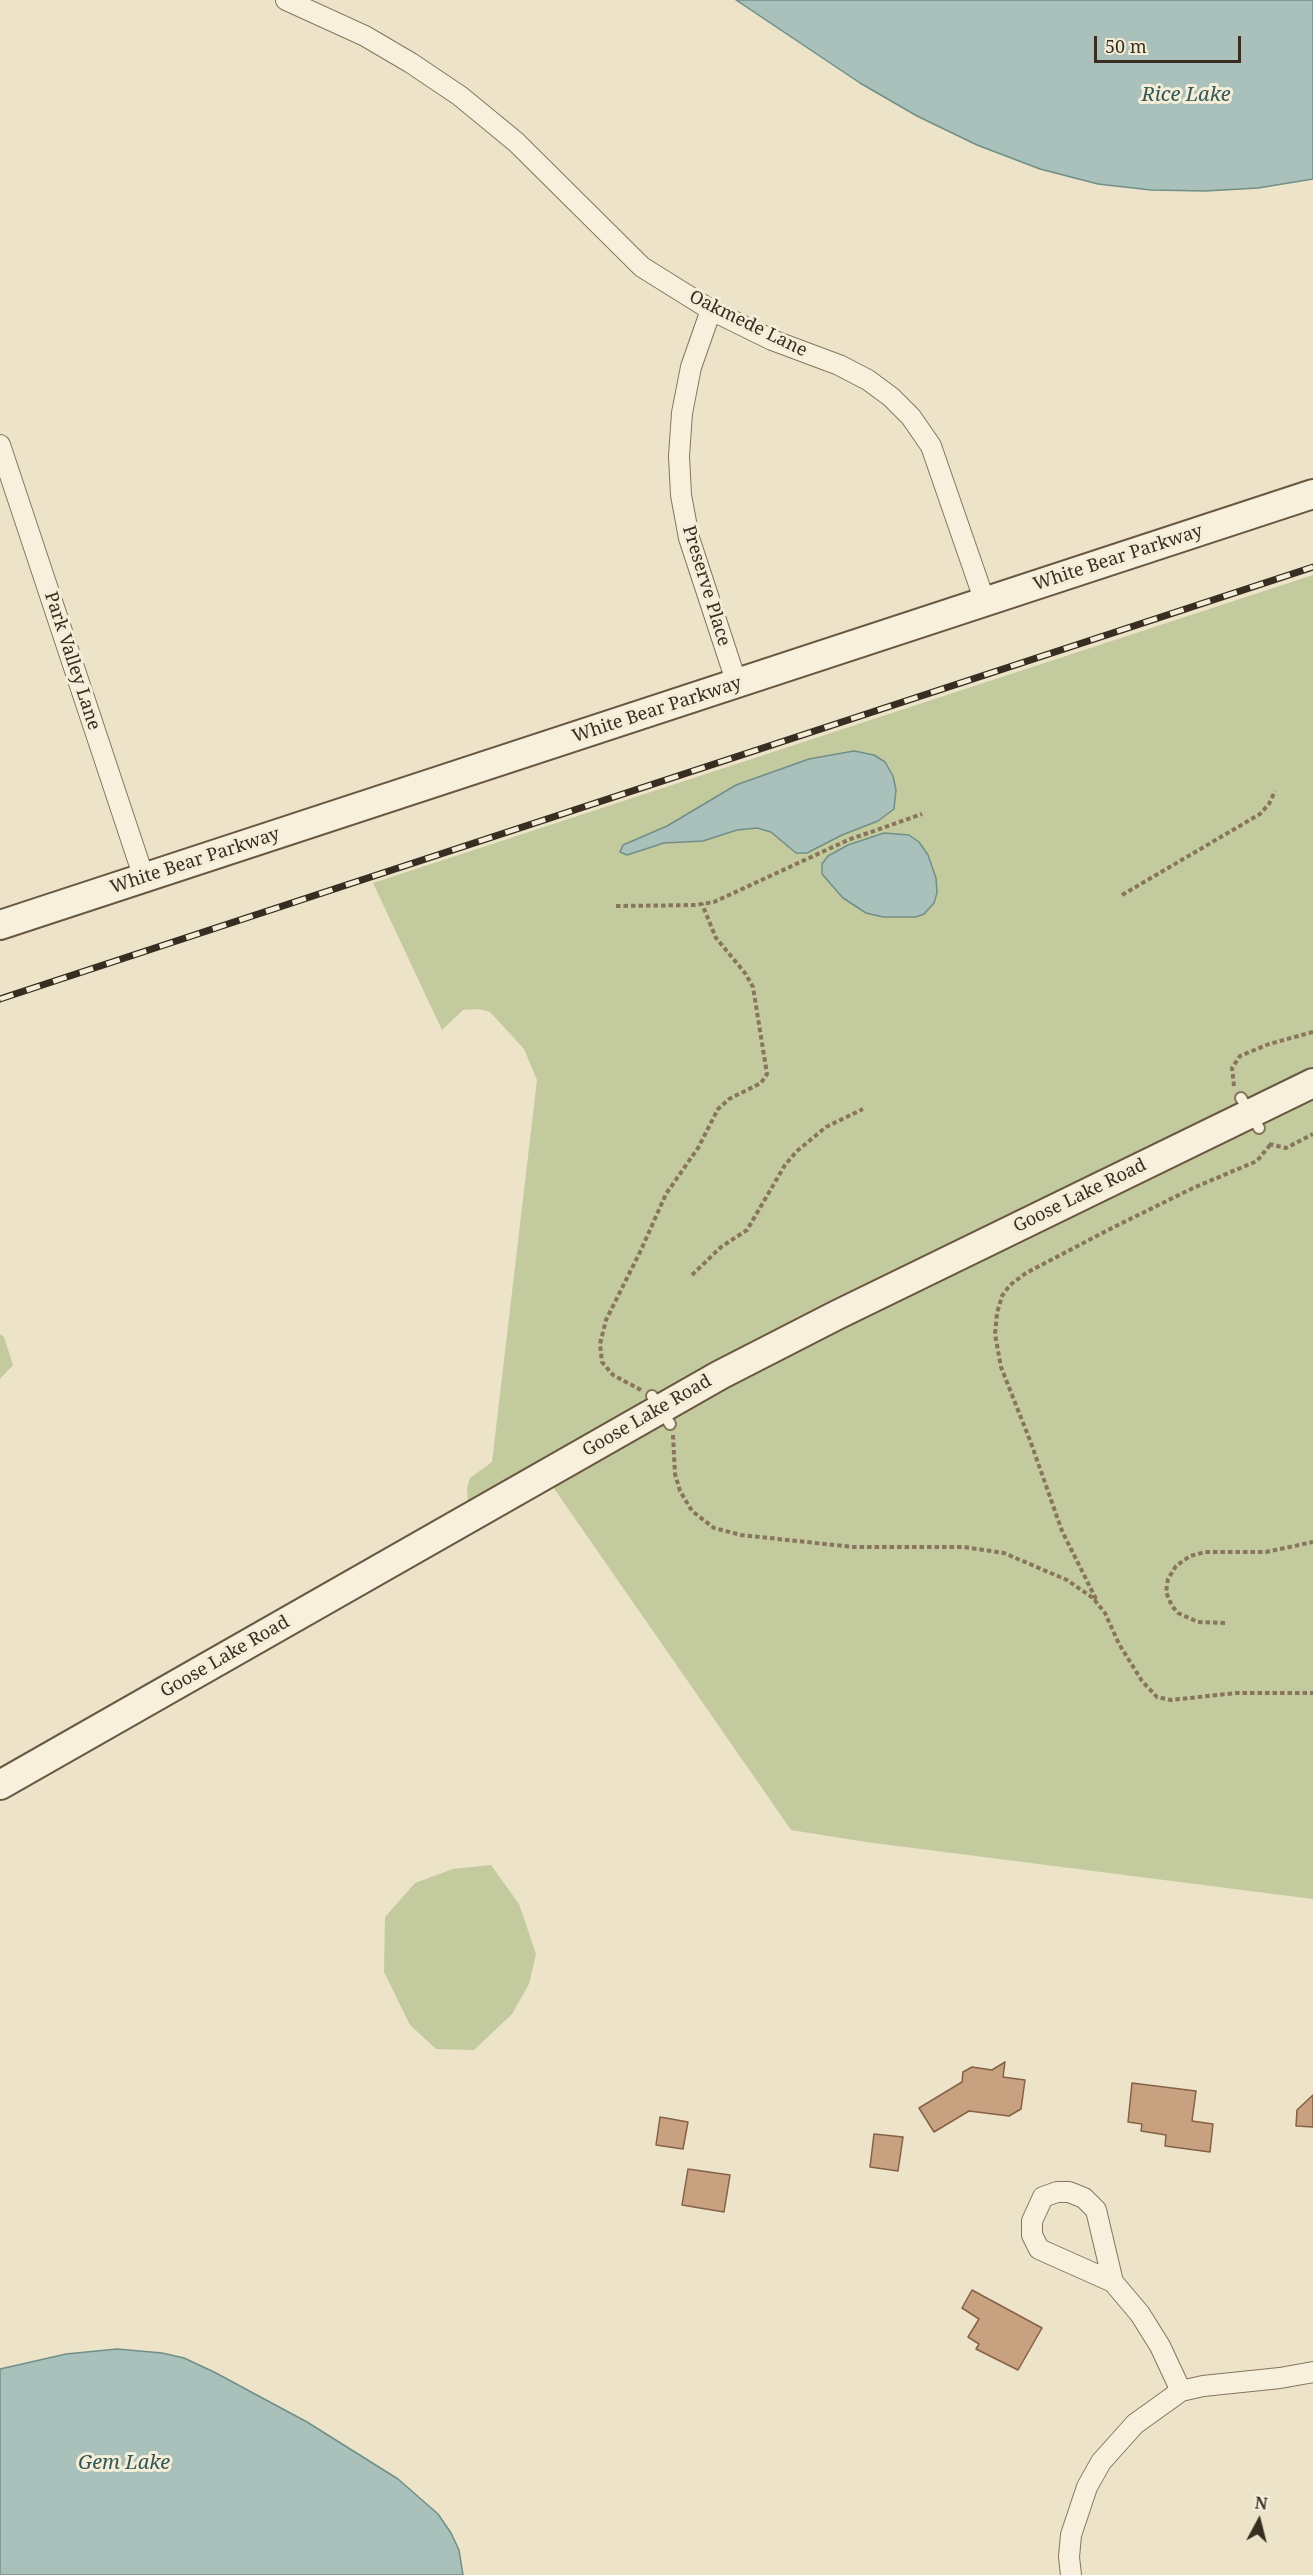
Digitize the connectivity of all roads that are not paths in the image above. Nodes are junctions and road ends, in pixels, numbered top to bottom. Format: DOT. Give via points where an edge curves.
graph roads {
  1 [pos="286,0"];
  2 [pos="711,310"];
  3 [pos="0,445"];
  4 [pos="1313,494"];
  5 [pos="985,602"];
  6 [pos="737,684"];
  7 [pos="144,878"];
  8 [pos="0,925"];
  9 [pos="1313,1083"];
  10 [pos="0,1785"];
  11 [pos="1113,2282"];
  12 [pos="1313,2372"];
  13 [pos="1181,2391"];
  14 [pos="1071,2575"];
  1 -- 2 [label="street, Oakmede Lane" via="365,36 460,96 516,142 642,267"];
  2 -- 5 [label="street, Oakmede Lane" via="868,380 911,417 931,446"];
  2 -- 6 [label="street, Preserve Place" via="691,367 682,413 681,495 689,538"];
  3 -- 7 [label="street, Park Valley Lane"];
  4 -- 5 [label="street, White Bear Parkway"];
  5 -- 6 [label="street, White Bear Parkway"];
  6 -- 7 [label="street, White Bear Parkway"];
  7 -- 8 [label="street, White Bear Parkway"];
  9 -- 10 [label="street, Goose Lake Road" via="837,1315 661,1409"];
  11 -- 11 [label="street" via="1096,2210 1084,2198 1069,2192 1043,2197 1032,2221 1032,2235 1039,2249"];
  11 -- 13 [label="street" via="1150,2330"];
  12 -- 13 [label="street"];
  13 -- 14 [label="street" via="1135,2424 1101,2462 1087,2487 1071,2535"];
}
